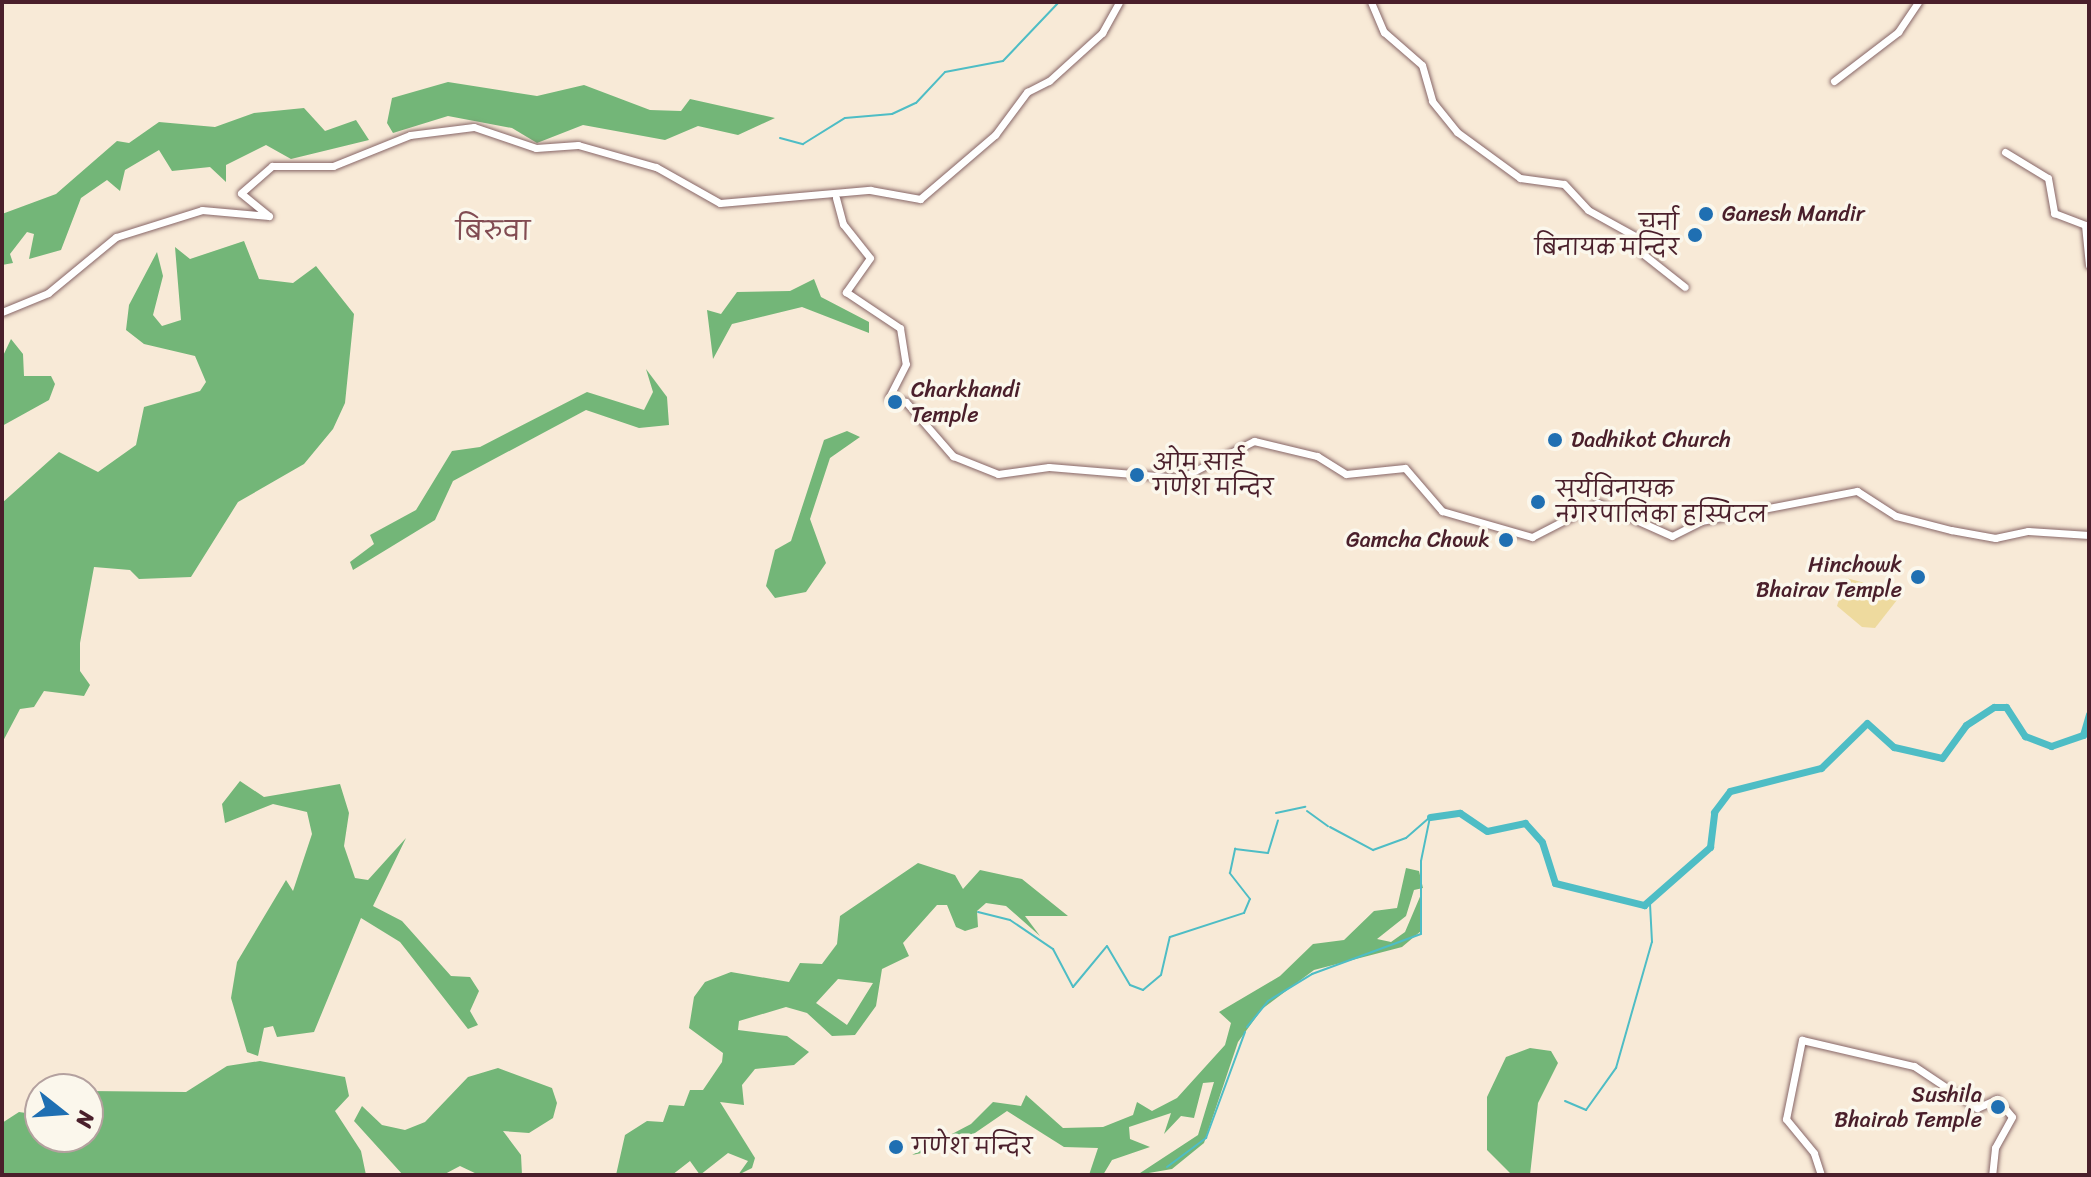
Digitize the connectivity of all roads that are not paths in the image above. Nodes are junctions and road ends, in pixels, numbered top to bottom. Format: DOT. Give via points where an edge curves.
graph roads {
  1 [pos="1119,2"];
  2 [pos="1371,2"];
  3 [pos="1918,2"];
  4 [pos="1834,81"];
  5 [pos="2005,152"];
  6 [pos="836,198"];
  7 [pos="2089,265"];
  8 [pos="1685,287"];
  9 [pos="2,312"];
  10 [pos="2089,535"];
  11 [pos="1821,1175"];
  12 [pos="1992,1175"];
  1 -- 6 [label="street" via="1102,33 1022,96 995,135 924,198 870,190"];
  2 -- 8 [label="street" via="1384,32 1422,65 1432,101 1457,132 1520,178 1564,184 1588,210 1637,237 1643,254"];
  3 -- 4 [label="street" via="1898,32"];
  5 -- 7 [label="street" via="2048,178 2054,213 2085,225"];
  6 -- 9 [label="street" via="720,203 656,167 578,145 536,148 474,127 410,135 333,166 272,166 241,193 269,216 202,210 116,237 48,293"];
  6 -- 10 [label="street" via="843,224 870,258 846,292 900,328 902,380 889,398 906,402 953,456 998,474 1049,467 1181,478 1254,441 1317,456 1346,474 1405,468 1442,511 1532,537 1598,503 1672,536 1701,521 1857,491 1896,516 1951,530 2000,538 2028,531"];
  11 -- 12 [label="street" via="1814,1153 1786,1119 1802,1040 1914,1066 1977,1108 1997,1099 2012,1117 1995,1148"];
}
